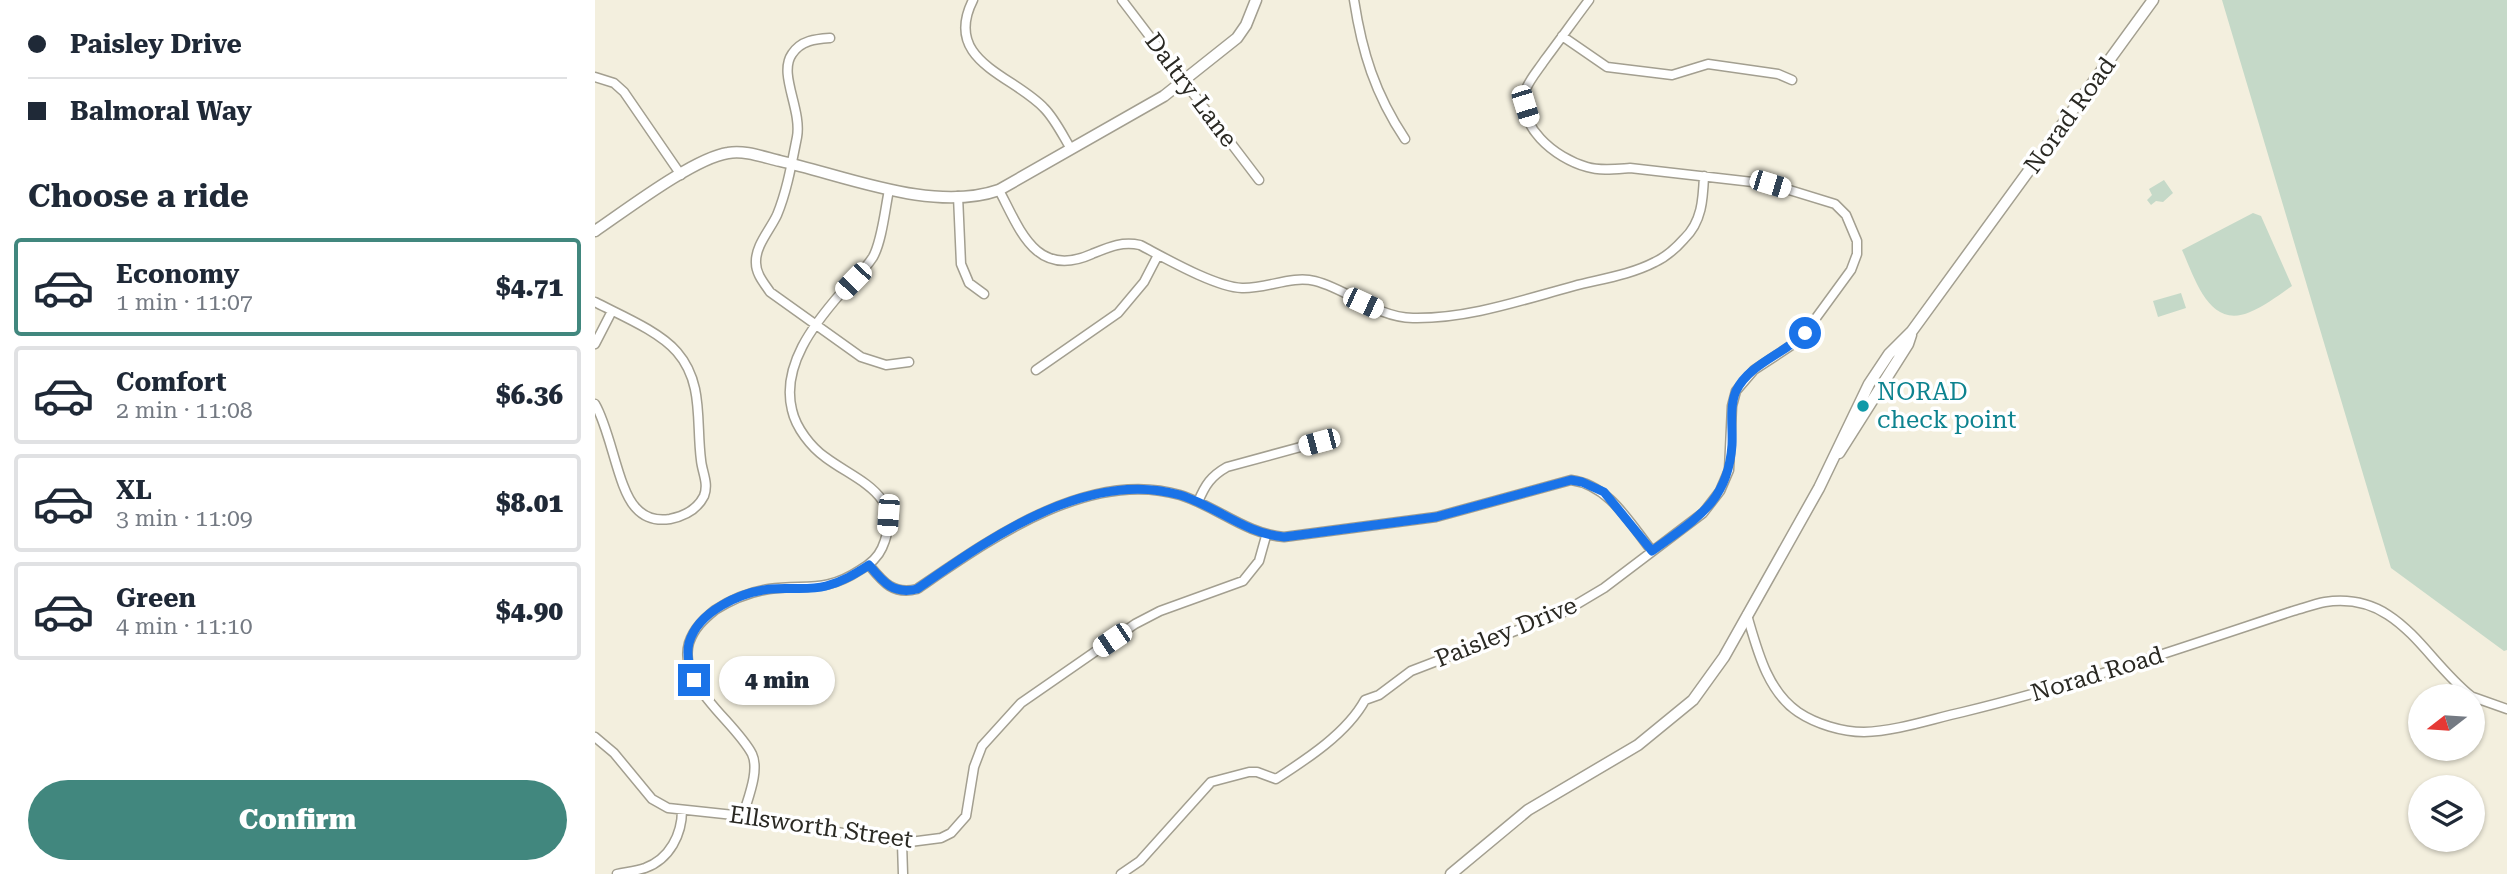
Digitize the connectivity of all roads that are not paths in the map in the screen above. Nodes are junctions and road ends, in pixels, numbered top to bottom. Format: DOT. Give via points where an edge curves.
graph roads {
  1 [pos="973,0"];
  2 [pos="1122,0"];
  3 [pos="1256,0"];
  4 [pos="1354,0"];
  5 [pos="1589,0"];
  6 [pos="2153,0"];
  7 [pos="1562,36"];
  8 [pos="830,38"];
  9 [pos="595,77"];
  10 [pos="1184,80"];
  11 [pos="1792,80"];
  12 [pos="1405,138"];
  13 [pos="1071,149"];
  14 [pos="791,163"];
  15 [pos="681,174"];
  16 [pos="1704,176"];
  17 [pos="1259,180"];
  18 [pos="889,190"];
  19 [pos="999,190"];
  20 [pos="958,195"];
  21 [pos="595,231"];
  22 [pos="1158,255"];
  23 [pos="984,294"];
  24 [pos="595,302"];
  25 [pos="612,311"];
  26 [pos="816,324"];
  27 [pos="595,344"];
  28 [pos="909,362"];
  29 [pos="1036,370"];
  30 [pos="595,404"];
  31 [pos="1319,442"];
  32 [pos="1198,502"];
  33 [pos="1266,536"];
  34 [pos="1652,551"];
  35 [pos="869,565"];
  36 [pos="1747,615"];
  37 [pos="2457,684"];
  38 [pos="2485,701"];
  39 [pos="2507,709"];
  40 [pos="595,737"];
  41 [pos="683,810"];
  42 [pos="743,816"];
  43 [pos="902,843"];
  44 [pos="617,874"];
  45 [pos="903,874"];
  46 [pos="1121,874"];
  47 [pos="1451,874"];
  1 -- 13 [label="street" via="966,36 973,54 1044,108"];
  2 -- 10 [label="street, Daltry Lane"];
  3 -- 10 [label="street" via="1237,38"];
  4 -- 12 [label="street" via="1371,76"];
  5 -- 7 [label="street, Paisley Drive"];
  6 -- 36 [label="street, Norad Road" via="1912,331 1908,345 1825,474"];
  7 -- 11 [label="street" via="1607,67 1672,75 1708,64"];
  7 -- 16 [label="street, Paisley Drive" via="1525,92 1530,124 1540,139 1553,151 1588,167"];
  8 -- 14 [label="street" via="811,39 800,46 786,68 798,113"];
  9 -- 15 [label="street" via="624,92"];
  10 -- 13 [label="street"];
  10 -- 17 [label="street, Daltry Lane"];
  13 -- 19 [label="street"];
  14 -- 15 [label="street" via="727,153"];
  14 -- 18 [label="street"];
  14 -- 26 [label="street" via="777,215 755,263 770,292"];
  15 -- 21 [label="street"];
  16 -- 22 [label="street" via="1703,205 1696,223 1686,238 1656,262 1470,312 1400,317 1363,303 1338,287 1310,279 1233,287"];
  16 -- 34 [label="street, Paisley Drive" via="1770,184 1835,204 1853,228 1857,254 1851,270 1805,333 1754,370 1736,391 1729,470 1720,491 1703,513"];
  18 -- 20 [label="street"];
  18 -- 26 [label="street" via="874,254"];
  19 -- 20 [label="street"];
  19 -- 22 [label="street" via="1023,237 1043,256 1077,261 1131,243"];
  20 -- 23 [label="street" via="961,264 969,283"];
  22 -- 29 [label="street" via="1144,282 1118,313"];
  24 -- 25 [label="street"];
  25 -- 27 [label="street"];
  25 -- 30 [label="street" via="665,340 688,368 695,386 706,481 703,498 694,510 658,520 635,507"];
  26 -- 28 [label="street" via="861,357 886,365"];
  26 -- 35 [label="street" via="795,365 792,408 798,427 824,457 864,480 881,497 888,515 887,530 882,549"];
  31 -- 32 [label="street" via="1227,467 1204,486"];
  32 -- 33 [label="street"];
  32 -- 35 [label="street" via="1135,489 1093,495 1024,521 907,592 889,587"];
  33 -- 34 [label="street" via="1302,536 1436,517 1571,480 1604,492"];
  33 -- 43 [label="street, Ellsworth Street" via="1259,561 1243,581 1135,624 1021,703 977,755 966,816 960,825 941,838"];
  34 -- 46 [label="street, Paisley Drive" via="1562,613 1411,671 1365,700 1357,715 1276,779 1249,772 1211,782 1140,861"];
  35 -- 42 [label="street" via="824,587 750,593 726,603 694,630 688,662 694,680 753,755 754,772"];
  36 -- 37 [label="street, Norad Road" via="1780,695 1797,712 1820,723 1861,732 1997,704 2325,602 2362,605 2398,620"];
  36 -- 47 [label="street, Norad Road" via="1718,666 1680,712 1638,745 1542,800"];
  38 -- 39 [label="street, Norad Road"];
  40 -- 41 [label="street, Ellsworth Street" via="652,799"];
  41 -- 42 [label="street, Ellsworth Street"];
  41 -- 44 [label="street" via="676,841 663,857 646,868"];
  42 -- 43 [label="street, Ellsworth Street"];
  43 -- 45 [label="street"];
}
